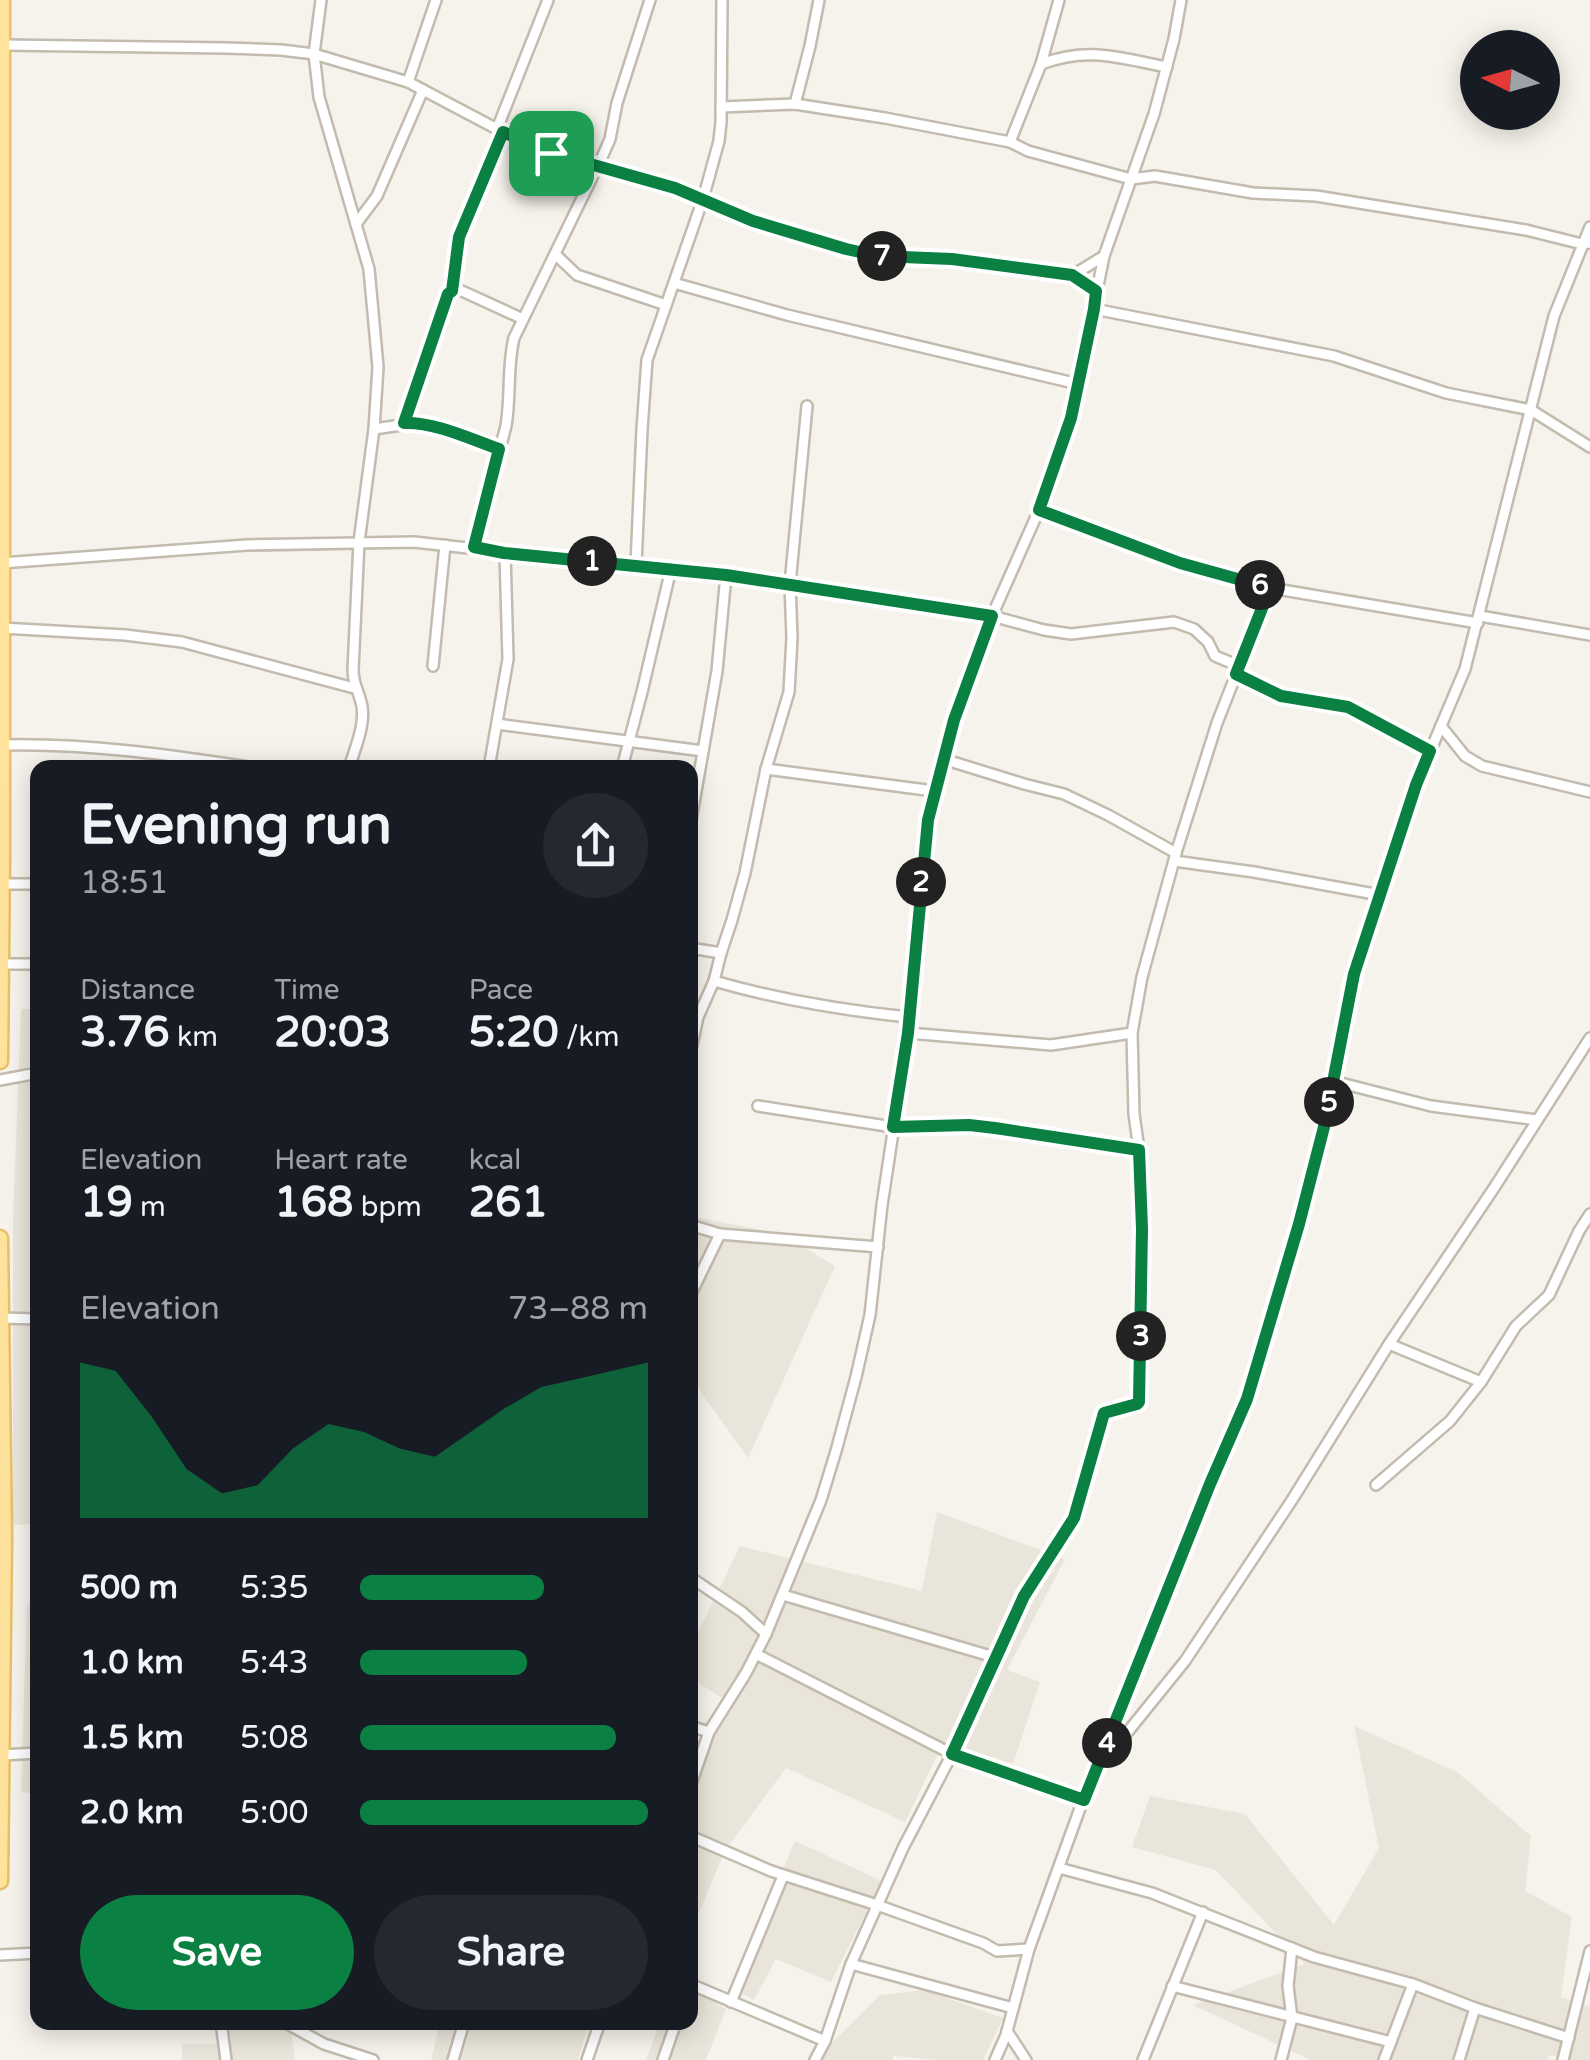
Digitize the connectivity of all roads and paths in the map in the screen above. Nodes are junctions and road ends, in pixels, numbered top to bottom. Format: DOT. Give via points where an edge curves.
graph roads {
  1 [pos="2,0"];
  2 [pos="321,0"];
  3 [pos="436,0"];
  4 [pos="548,0"];
  5 [pos="650,0"];
  6 [pos="722,0"];
  7 [pos="819,0"];
  8 [pos="1059,0"];
  9 [pos="1181,0"];
  10 [pos="2,44"];
  11 [pos="314,54"];
  12 [pos="1041,64"];
  13 [pos="1167,67"];
  14 [pos="408,82"];
  15 [pos="424,90"];
  16 [pos="795,104"];
  17 [pos="722,107"];
  18 [pos="500,130"];
  19 [pos="1010,142"];
  20 [pos="597,168"];
  21 [pos="1132,180"];
  22 [pos="703,199"];
  23 [pos="356,224"];
  24 [pos="1590,226"];
  25 [pos="1586,244"];
  26 [pos="554,254"];
  27 [pos="1104,256"];
  28 [pos="1072,275"];
  29 [pos="674,283"];
  30 [pos="452,291"];
  31 [pos="1096,291"];
  32 [pos="666,305"];
  33 [pos="1094,309"];
  34 [pos="523,318"];
  35 [pos="1078,384"];
  36 [pos="807,406"];
  37 [pos="1532,410"];
  38 [pos="0,421"];
  39 [pos="404,423"];
  40 [pos="374,428"];
  41 [pos="1590,447"];
  42 [pos="499,449"];
  43 [pos="1039,510"];
  44 [pos="359,542"];
  45 [pos="446,545"];
  46 [pos="474,547"];
  47 [pos="504,553"];
  48 [pos="1,563"];
  49 [pos="636,566"];
  50 [pos="671,569"];
  51 [pos="726,575"];
  52 [pos="790,584"];
  53 [pos="1270,588"];
  54 [pos="992,616"];
  55 [pos="1479,619"];
  56 [pos="1,623"];
  57 [pos="1590,635"];
  58 [pos="433,666"];
  59 [pos="1238,670"];
  60 [pos="354,688"];
  61 [pos="496,724"];
  62 [pos="1441,726"];
  63 [pos="629,743"];
  64 [pos="2,746"];
  65 [pos="702,751"];
  66 [pos="1430,751"];
  67 [pos="943,758"];
  68 [pos="202,760"];
  69 [pos="351,760"];
  70 [pos="490,760"];
  71 [pos="624,760"];
  72 [pos="766,769"];
  73 [pos="698,776"];
  74 [pos="934,791"];
  75 [pos="1590,792"];
  76 [pos="1175,857"];
  77 [pos="0,884"];
  78 [pos="30,884"];
  79 [pos="1380,894"];
  80 [pos="698,949"];
  81 [pos="721,953"];
  82 [pos="0,964"];
  83 [pos="30,964"];
  84 [pos="714,981"];
  85 [pos="698,1017"];
  86 [pos="908,1018"];
  87 [pos="908,1033"];
  88 [pos="1132,1033"];
  89 [pos="1590,1038"];
  90 [pos="0,1062"];
  91 [pos="30,1074"];
  92 [pos="0,1080"];
  93 [pos="1334,1081"];
  94 [pos="758,1106"];
  95 [pos="1537,1120"];
  96 [pos="893,1127"];
  97 [pos="1139,1150"];
  98 [pos="1590,1214"];
  99 [pos="698,1227"];
  100 [pos="720,1234"];
  101 [pos="0,1238"];
  102 [pos="878,1247"];
  103 [pos="698,1270"];
  104 [pos="1,1318"];
  105 [pos="30,1318"];
  106 [pos="1389,1344"];
  107 [pos="1481,1382"];
  108 [pos="1,1420"];
  109 [pos="1376,1485"];
  110 [pos="2,1539"];
  111 [pos="698,1582"];
  112 [pos="783,1595"];
  113 [pos="766,1634"];
  114 [pos="756,1654"];
  115 [pos="994,1657"];
  116 [pos="698,1729"];
  117 [pos="709,1732"];
  118 [pos="30,1754"];
  119 [pos="952,1754"];
  120 [pos="2,1755"];
  121 [pos="698,1764"];
  122 [pos="1097,1770"];
  123 [pos="1084,1800"];
  124 [pos="698,1839"];
  125 [pos="1058,1868"];
  126 [pos="783,1876"];
  127 [pos="0,1881"];
  128 [pos="877,1905"];
  129 [pos="1203,1912"];
  130 [pos="1292,1948"];
  131 [pos="1028,1950"];
  132 [pos="1590,1951"];
  133 [pos="30,1953"];
  134 [pos="0,1955"];
  135 [pos="851,1964"];
  136 [pos="1413,1984"];
  137 [pos="1172,1986"];
  138 [pos="698,1988"];
  139 [pos="730,2002"];
  140 [pos="1012,2008"];
  141 [pos="1475,2008"];
  142 [pos="1292,2018"];
  143 [pos="221,2030"];
  144 [pos="299,2030"];
  145 [pos="462,2030"];
  146 [pos="597,2030"];
  147 [pos="673,2030"];
  148 [pos="1007,2031"];
  149 [pos="1568,2038"];
  150 [pos="825,2040"];
  151 [pos="1391,2042"];
  152 [pos="226,2060"];
  153 [pos="373,2060"];
  154 [pos="453,2060"];
  155 [pos="587,2060"];
  156 [pos="663,2060"];
  157 [pos="814,2060"];
  158 [pos="995,2060"];
  159 [pos="1028,2060"];
  160 [pos="1143,2060"];
  161 [pos="1280,2060"];
  162 [pos="1384,2060"];
  163 [pos="1459,2060"];
  164 [pos="1563,2060"];
  1 -- 10 [label="main road"];
  2 -- 11 [label="street"];
  3 -- 14 [label="street"];
  4 -- 18 [label="street"];
  5 -- 20 [label="street"];
  6 -- 17 [label="street"];
  7 -- 16 [label="street"];
  8 -- 12 [label="street"];
  9 -- 13 [label="street"];
  10 -- 11 [label="street"];
  10 -- 38 [label="main road"];
  11 -- 14 [label="street"];
  11 -- 23 [label="street" via="319,98"];
  12 -- 13 [label="street" via="1077,53"];
  12 -- 19 [label="street"];
  13 -- 21 [label="street"];
  14 -- 15 [label="street"];
  15 -- 18 [label="street"];
  15 -- 23 [label="street" via="377,196"];
  16 -- 17 [label="street"];
  16 -- 19 [label="street"];
  17 -- 22 [label="street"];
  18 -- 20 [label="street"];
  18 -- 30 [label="street" via="459,237"];
  19 -- 21 [label="street"];
  20 -- 22 [label="street"];
  20 -- 26 [label="street"];
  21 -- 25 [label="street" via="1155,176 1316,196"];
  21 -- 27 [label="street"];
  22 -- 28 [label="street" via="753,221 878,256"];
  22 -- 29 [label="street"];
  23 -- 40 [label="street" via="369,270 378,366"];
  24 -- 25 [label="street"];
  25 -- 37 [label="street" via="1554,316"];
  26 -- 32 [label="street" via="577,275"];
  26 -- 34 [label="street"];
  27 -- 28 [label="street"];
  27 -- 31 [label="street"];
  28 -- 31 [label="street"];
  29 -- 32 [label="street"];
  29 -- 35 [label="street"];
  30 -- 34 [label="street"];
  30 -- 39 [label="street"];
  31 -- 33 [label="street"];
  32 -- 49 [label="street" via="647,360"];
  33 -- 35 [label="street"];
  33 -- 37 [label="street" via="1334,356 1446,393"];
  34 -- 42 [label="street" via="510,355 509,408"];
  35 -- 43 [label="street"];
  36 -- 52 [label="street"];
  37 -- 41 [label="street"];
  37 -- 55 [label="street"];
  38 -- 48 [label="main road"];
  39 -- 40 [label="street"];
  39 -- 42 [label="street"];
  40 -- 44 [label="street"];
  42 -- 46 [label="street"];
  43 -- 53 [label="street" via="1180,563"];
  43 -- 54 [label="street"];
  44 -- 45 [label="street"];
  44 -- 48 [label="street"];
  44 -- 60 [label="street"];
  45 -- 46 [label="street"];
  45 -- 58 [label="street"];
  46 -- 47 [label="street"];
  47 -- 49 [label="street"];
  47 -- 61 [label="street" via="508,659"];
  48 -- 56 [label="main road"];
  49 -- 50 [label="street"];
  50 -- 51 [label="street"];
  50 -- 63 [label="street"];
  51 -- 52 [label="street"];
  51 -- 65 [label="street"];
  52 -- 54 [label="street"];
  52 -- 72 [label="street" via="789,692"];
  53 -- 55 [label="street"];
  53 -- 59 [label="street"];
  54 -- 59 [label="street" via="1071,634 1174,622 1194,629 1215,656"];
  54 -- 67 [label="street"];
  55 -- 57 [label="street"];
  55 -- 62 [label="street"];
  56 -- 60 [label="street" via="182,642"];
  56 -- 64 [label="main road"];
  59 -- 66 [label="street" via="1281,696 1348,707"];
  59 -- 76 [label="street"];
  60 -- 69 [label="street" via="363,714"];
  61 -- 63 [label="street"];
  61 -- 70 [label="street"];
  62 -- 66 [label="street"];
  62 -- 75 [label="street" via="1482,766"];
  63 -- 65 [label="street"];
  63 -- 71 [label="street"];
  64 -- 68 [label="street" via="69,744"];
  64 -- 77 [label="main road"];
  65 -- 73 [label="street"];
  66 -- 79 [label="street"];
  67 -- 74 [label="street"];
  67 -- 76 [label="street" via="1064,794"];
  72 -- 74 [label="street"];
  72 -- 81 [label="street"];
  74 -- 86 [label="street"];
  76 -- 79 [label="street"];
  76 -- 88 [label="street"];
  77 -- 78 [label="street"];
  77 -- 82 [label="main road"];
  79 -- 93 [label="street" via="1354,974"];
  80 -- 81 [label="street"];
  81 -- 84 [label="street"];
  82 -- 83 [label="street"];
  82 -- 90 [label="main road"];
  84 -- 85 [label="street"];
  84 -- 86 [label="street" via="774,998"];
  86 -- 87 [label="street"];
  87 -- 88 [label="street" via="1051,1045"];
  87 -- 96 [label="street"];
  88 -- 97 [label="street"];
  89 -- 95 [label="street"];
  91 -- 92 [label="street"];
  93 -- 95 [label="street" via="1431,1106"];
  93 -- 122 [label="street" via="1247,1399"];
  94 -- 96 [label="street"];
  95 -- 106 [label="street"];
  96 -- 97 [label="street" via="969,1125"];
  96 -- 102 [label="street"];
  97 -- 115 [label="street" via="1140,1396 1137,1404 1104,1413 1074,1518"];
  98 -- 107 [label="street" via="1549,1294 1516,1326"];
  99 -- 100 [label="street"];
  100 -- 102 [label="street"];
  100 -- 103 [label="street"];
  101 -- 104 [label="main road"];
  102 -- 112 [label="street" via="870,1315 840,1436"];
  104 -- 105 [label="street"];
  104 -- 108 [label="main road"];
  106 -- 107 [label="street"];
  106 -- 122 [label="street" via="1185,1661"];
  107 -- 109 [label="street" via="1450,1421"];
  108 -- 110 [label="main road"];
  110 -- 120 [label="main road"];
  111 -- 113 [label="street"];
  112 -- 113 [label="street"];
  112 -- 115 [label="street"];
  113 -- 114 [label="street"];
  114 -- 117 [label="street"];
  114 -- 119 [label="street"];
  115 -- 119 [label="street"];
  116 -- 117 [label="street"];
  117 -- 121 [label="street"];
  118 -- 120 [label="street"];
  119 -- 123 [label="street"];
  119 -- 128 [label="street"];
  120 -- 127 [label="main road"];
  122 -- 123 [label="street"];
  123 -- 125 [label="street"];
  124 -- 126 [label="street"];
  125 -- 129 [label="street"];
  125 -- 131 [label="street"];
  126 -- 128 [label="street"];
  126 -- 139 [label="street"];
  128 -- 131 [label="street" via="997,1950"];
  128 -- 135 [label="street"];
  129 -- 130 [label="street"];
  129 -- 137 [label="street"];
  130 -- 136 [label="street"];
  130 -- 142 [label="street"];
  131 -- 140 [label="street"];
  132 -- 149 [label="street"];
  133 -- 134 [label="street"];
  135 -- 140 [label="street"];
  135 -- 150 [label="street"];
  136 -- 141 [label="street"];
  136 -- 151 [label="street"];
  137 -- 142 [label="street"];
  137 -- 160 [label="street"];
  138 -- 139 [label="street"];
  139 -- 150 [label="street"];
  140 -- 148 [label="street"];
  141 -- 149 [label="street"];
  141 -- 163 [label="street"];
  142 -- 151 [label="street"];
  142 -- 161 [label="street"];
  143 -- 152 [label="street"];
  144 -- 153 [label="street"];
  145 -- 154 [label="street"];
  146 -- 155 [label="street"];
  147 -- 156 [label="street"];
  148 -- 158 [label="street"];
  148 -- 159 [label="street"];
  149 -- 164 [label="street"];
  150 -- 157 [label="street"];
  151 -- 162 [label="street"];
}
